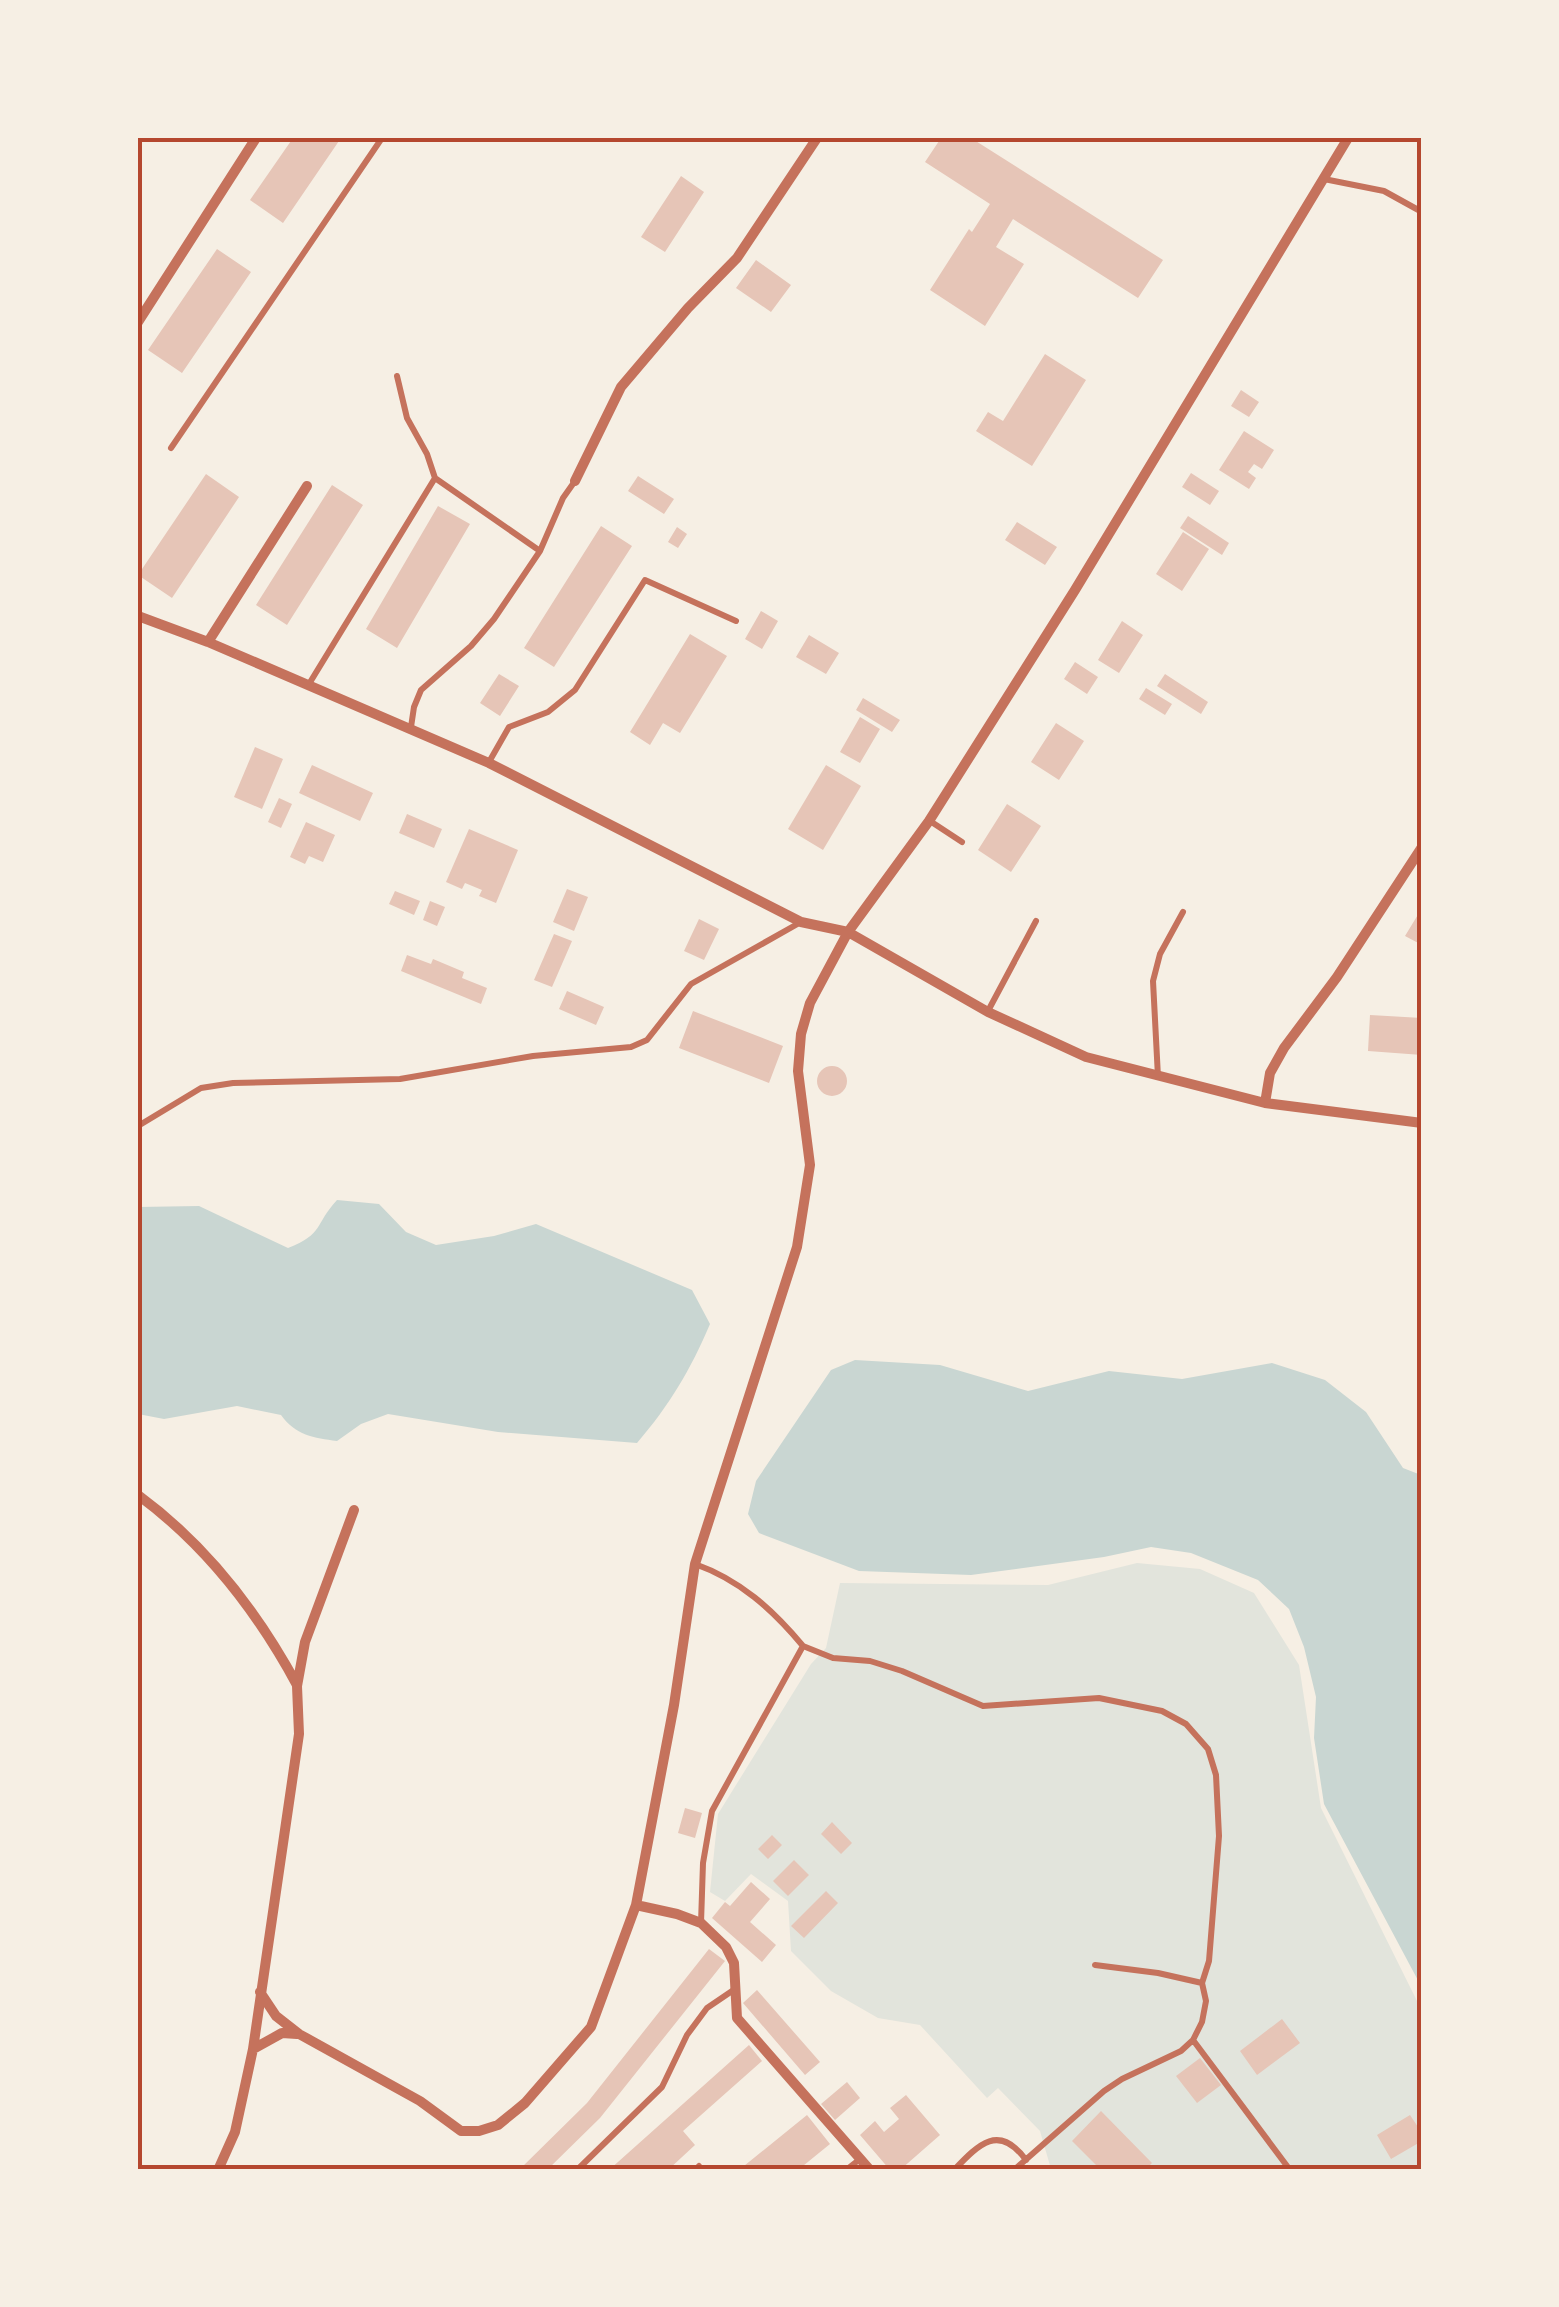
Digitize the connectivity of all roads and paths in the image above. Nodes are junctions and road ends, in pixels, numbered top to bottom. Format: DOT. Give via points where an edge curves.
graph roads {
  1 [pos="256,138"];
  2 [pos="382,138"];
  3 [pos="817,138"];
  4 [pos="1348,138"];
  5 [pos="1324,179"];
  6 [pos="1422,212"];
  7 [pos="138,322"];
  8 [pos="396,376"];
  9 [pos="171,448"];
  10 [pos="435,478"];
  11 [pos="575,481"];
  12 [pos="307,486"];
  13 [pos="540,551"];
  14 [pos="138,616"];
  15 [pos="736,621"];
  16 [pos="208,642"];
  17 [pos="308,684"];
  18 [pos="411,728"];
  19 [pos="489,763"];
  20 [pos="929,821"];
  21 [pos="962,842"];
  22 [pos="1422,847"];
  23 [pos="1183,912"];
  24 [pos="1036,921"];
  25 [pos="802,922"];
  26 [pos="848,932"];
  27 [pos="988,1012"];
  28 [pos="1158,1078"];
  29 [pos="1265,1103"];
  30 [pos="1422,1123"];
  31 [pos="138,1126"];
  32 [pos="140,1499"];
  33 [pos="354,1510"];
  34 [pos="695,1564"];
  35 [pos="803,1646"];
  36 [pos="297,1686"];
  37 [pos="636,1906"];
  38 [pos="702,1923"];
  39 [pos="1095,1965"];
  40 [pos="1202,1983"];
  41 [pos="736,1989"];
  42 [pos="260,1992"];
  43 [pos="299,2034"];
  44 [pos="1193,2040"];
  45 [pos="252,2049"];
  46 [pos="860,2159"];
  47 [pos="1026,2160"];
  48 [pos="218,2170"];
  49 [pos="577,2170"];
  50 [pos="846,2170"];
  51 [pos="870,2170"];
  52 [pos="954,2170"];
  53 [pos="1014,2170"];
  54 [pos="1290,2170"];
  1 -- 7 [label="street"];
  2 -- 9 [label="lane"];
  3 -- 11 [label="street" via="737,258 621,387"];
  4 -- 5 [label="street"];
  5 -- 6 [label="lane" via="1384,191"];
  5 -- 20 [label="street"];
  8 -- 10 [label="lane"];
  10 -- 13 [label="lane"];
  10 -- 17 [label="lane"];
  11 -- 13 [label="lane"];
  12 -- 16 [label="street"];
  13 -- 18 [label="lane" via="471,646 421,690"];
  14 -- 16 [label="street"];
  15 -- 19 [label="lane" via="645,580 574,690 548,712 509,726"];
  16 -- 17 [label="street"];
  17 -- 18 [label="street"];
  18 -- 19 [label="street"];
  19 -- 25 [label="street"];
  20 -- 21 [label="lane"];
  20 -- 26 [label="street"];
  22 -- 29 [label="street" via="1284,1048 1270,1072"];
  23 -- 28 [label="lane" via="1153,981"];
  24 -- 27 [label="lane"];
  25 -- 26 [label="street"];
  25 -- 31 [label="lane" via="690,984 647,1040 631,1047 400,1079 233,1082 201,1088"];
  26 -- 27 [label="street"];
  26 -- 34 [label="street" via="801,1034 801,1116 810,1165 796,1247"];
  27 -- 28 [label="street" via="1086,1057"];
  28 -- 29 [label="street"];
  29 -- 30 [label="street"];
  32 -- 36 [label="street" via="178,1527 236,1588"];
  33 -- 36 [label="street" via="304,1642"];
  34 -- 35 [label="lane" via="752,1594"];
  34 -- 37 [label="street"];
  35 -- 38 [label="lane" via="712,1810"];
  35 -- 40 [label="lane" via="902,1671 984,1706 1099,1698 1162,1711 1186,1724 1208,1750 1216,1775 1218,1836"];
  36 -- 42 [label="street" via="299,1734"];
  37 -- 38 [label="street"];
  37 -- 43 [label="street" via="591,2027 498,2125 462,2131"];
  38 -- 41 [label="street" via="734,1962"];
  39 -- 40 [label="lane"];
  40 -- 44 [label="lane" via="1206,2000"];
  41 -- 46 [label="street" via="737,2018"];
  41 -- 49 [label="lane" via="707,2008 662,2086"];
  42 -- 43 [label="street"];
  42 -- 45 [label="street"];
  43 -- 45 [label="street" via="282,2033"];
  44 -- 47 [label="lane" via="1104,2091"];
  44 -- 54 [label="lane"];
  45 -- 48 [label="street" via="235,2132"];
  46 -- 50 [label="lane"];
  46 -- 51 [label="street"];
  47 -- 52 [label="lane" via="1002,2138 974,2150"];
  47 -- 53 [label="lane"];
}
